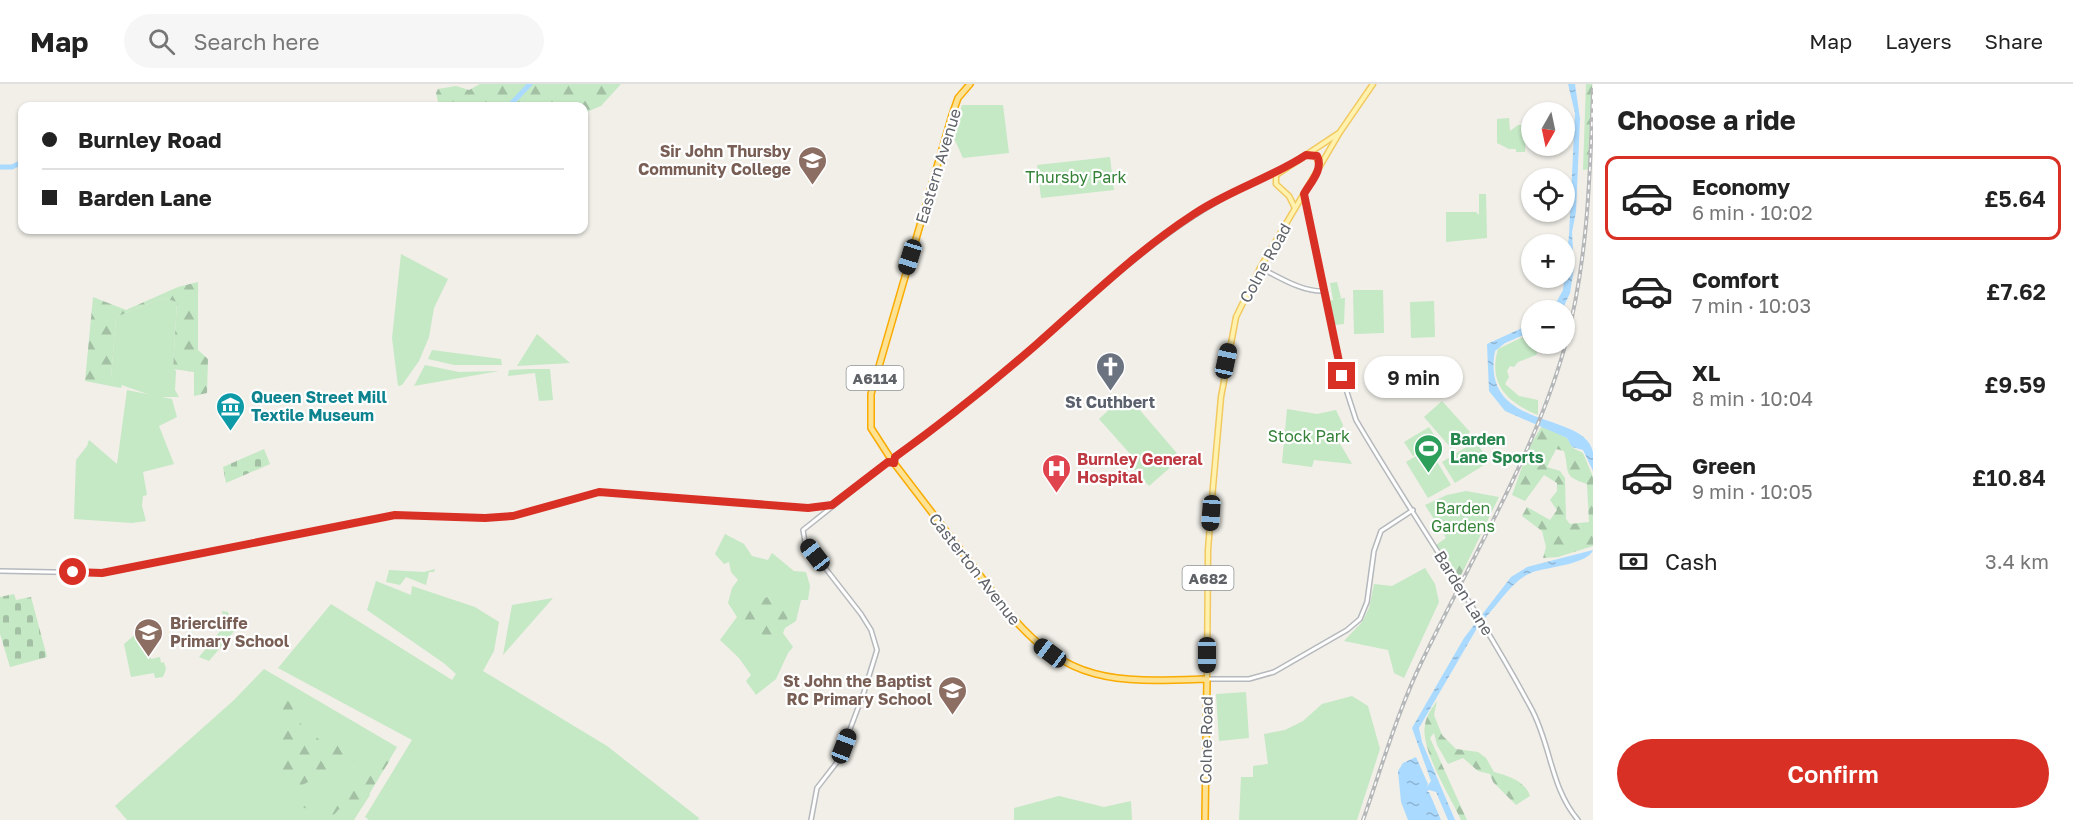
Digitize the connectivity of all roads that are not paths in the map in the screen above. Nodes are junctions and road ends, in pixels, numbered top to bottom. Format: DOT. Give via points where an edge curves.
graph roads {
  1 [pos="970,84"];
  2 [pos="1373,84"];
  3 [pos="1340,132"];
  4 [pos="1306,155"];
  5 [pos="1319,168"];
  6 [pos="1278,173"];
  7 [pos="1263,178"];
  8 [pos="1276,184"];
  9 [pos="1304,194"];
  10 [pos="1289,196"];
  11 [pos="1295,208"];
  12 [pos="1260,268"];
  13 [pos="1324,291"];
  14 [pos="891,460"];
  15 [pos="832,505"];
  16 [pos="819,507"];
  17 [pos="1413,510"];
  18 [pos="821,515"];
  19 [pos="0,570"];
  20 [pos="1207,679"];
  21 [pos="811,820"];
  22 [pos="1205,820"];
  23 [pos="1578,820"];
  1 -- 14 [label="highway, Eastern Avenue / A6114" via="958,98 952,115 871,394 871,428"];
  2 -- 3 [label="main road"];
  3 -- 4 [label="main road"];
  3 -- 5 [label="main road"];
  4 -- 5 [label="main road" via="1317,156"];
  4 -- 6 [label="main road"];
  5 -- 9 [label="main road"];
  6 -- 7 [label="street"];
  6 -- 8 [label="main road"];
  7 -- 8 [label="street"];
  7 -- 14 [label="street" via="1194,213 1150,246 981,391"];
  8 -- 10 [label="main road"];
  9 -- 10 [label="main road"];
  9 -- 11 [label="main road, Colne Road"];
  9 -- 13 [label="street, Barden Lane"];
  10 -- 11 [label="main road"];
  11 -- 12 [label="main road, Colne Road / A682"];
  12 -- 13 [label="street" via="1297,286"];
  12 -- 20 [label="main road, Colne Road / A682" via="1236,317 1221,397 1209,544"];
  13 -- 17 [label="street, Barden Lane" via="1356,420"];
  14 -- 15 [label="street"];
  14 -- 20 [label="highway, Casterton Avenue / A6114" via="1007,611 1027,635 1051,654 1068,665 1111,678"];
  15 -- 16 [label="street"];
  15 -- 18 [label="street"];
  16 -- 18 [label="street"];
  16 -- 19 [label="street" via="607,492 500,518 414,514 383,518 102,573"];
  17 -- 20 [label="street" via="1381,531 1367,602 1360,619 1347,630 1260,677"];
  17 -- 23 [label="street, Barden Lane" via="1484,624 1544,732 1558,788"];
  18 -- 21 [label="street" via="805,527 805,542 872,630 877,650 838,761 817,788"];
  20 -- 22 [label="highway, Colne Road / A682"];
}
